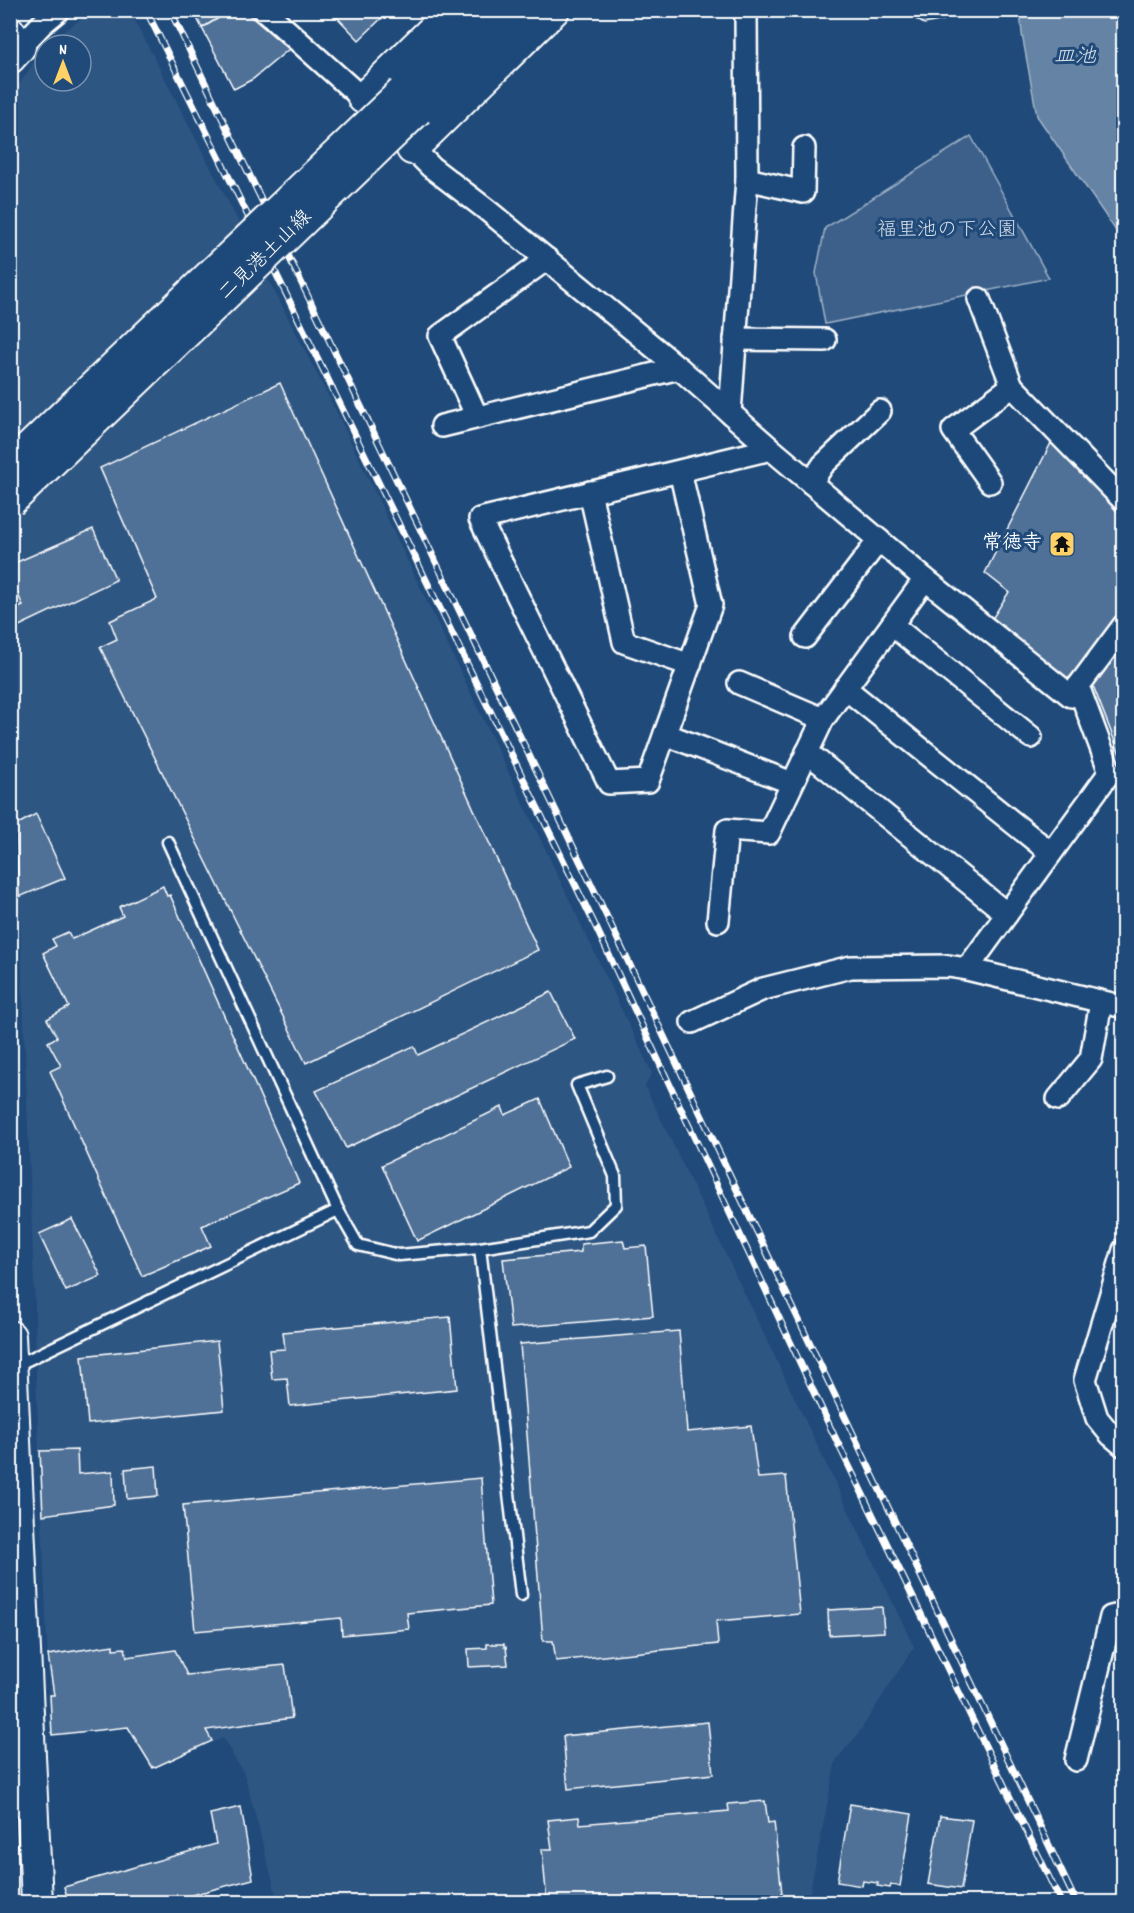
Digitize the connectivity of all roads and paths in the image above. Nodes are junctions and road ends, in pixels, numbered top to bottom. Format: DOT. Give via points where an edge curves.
graph roads {
  1 [pos="59,10"];
  2 [pos="264,10"];
  3 [pos="453,10"];
  4 [pos="487,10"];
  5 [pos="521,10"];
  6 [pos="554,10"];
  7 [pos="746,10"];
  8 [pos="14,46"];
  9 [pos="363,98"];
  10 [pos="410,101"];
  11 [pos="804,148"];
  12 [pos="412,149"];
  13 [pos="747,179"];
  14 [pos="547,259"];
  15 [pos="979,299"];
  16 [pos="735,339"];
  17 [pos="825,340"];
  18 [pos="679,368"];
  19 [pos="1012,386"];
  20 [pos="880,411"];
  21 [pos="730,413"];
  22 [pos="477,417"];
  23 [pos="442,426"];
  24 [pos="771,449"];
  25 [pos="10,466"];
  26 [pos="680,471"];
  27 [pos="990,482"];
  28 [pos="811,483"];
  29 [pos="590,492"];
  30 [pos="1124,501"];
  31 [pos="10,502"];
  32 [pos="879,540"];
  33 [pos="925,579"];
  34 [pos="892,625"];
  35 [pos="1124,625"];
  36 [pos="805,637"];
  37 [pos="690,665"];
  38 [pos="739,683"];
  39 [pos="1078,686"];
  40 [pos="846,688"];
  41 [pos="823,719"];
  42 [pos="665,734"];
  43 [pos="1031,738"];
  44 [pos="807,752"];
  45 [pos="792,783"];
  46 [pos="168,842"];
  47 [pos="1051,853"];
  48 [pos="1007,914"];
  49 [pos="718,921"];
  50 [pos="967,969"];
  51 [pos="1101,1002"];
  52 [pos="1124,1007"];
  53 [pos="692,1022"];
  54 [pos="607,1076"];
  55 [pos="1058,1099"];
  56 [pos="338,1210"];
  57 [pos="480,1248"];
  58 [pos="1124,1250"];
  59 [pos="10,1336"];
  60 [pos="12,1367"];
  61 [pos="1124,1446"];
  62 [pos="521,1595"];
  63 [pos="1124,1614"];
  64 [pos="1076,1760"];
  65 [pos="21,1804"];
  66 [pos="37,1902"];
  1 -- 8 [label="street"];
  2 -- 9 [label="street"];
  3 -- 9 [label="main road"];
  4 -- 10 [label="main road, 二見港土山線"];
  5 -- 10 [label="main road, 二見港土山線"];
  6 -- 12 [label="main road"];
  7 -- 13 [label="street"];
  9 -- 12 [label="street"];
  10 -- 25 [label="main road, 二見港土山線, bridge"];
  10 -- 31 [label="main road, 二見港土山線, bridge"];
  11 -- 13 [label="street" via="803,192"];
  12 -- 14 [label="street"];
  13 -- 16 [label="street"];
  14 -- 18 [label="street"];
  14 -- 22 [label="street" via="440,336"];
  15 -- 19 [label="street"];
  16 -- 17 [label="street"];
  16 -- 21 [label="street"];
  18 -- 21 [label="street"];
  18 -- 22 [label="street"];
  19 -- 27 [label="street" via="953,430"];
  19 -- 30 [label="street"];
  20 -- 28 [label="street" via="823,465"];
  21 -- 24 [label="street"];
  22 -- 23 [label="street"];
  24 -- 26 [label="street"];
  24 -- 28 [label="street"];
  26 -- 29 [label="street"];
  26 -- 37 [label="street" via="711,605"];
  28 -- 32 [label="street"];
  29 -- 37 [label="street" via="624,642"];
  29 -- 42 [label="street" via="480,519 609,783 648,781"];
  32 -- 33 [label="street"];
  32 -- 36 [label="street"];
  33 -- 34 [label="street"];
  33 -- 39 [label="street" via="1071,696"];
  34 -- 40 [label="street"];
  34 -- 43 [label="street"];
  35 -- 39 [label="street"];
  37 -- 42 [label="street"];
  38 -- 41 [label="street"];
  39 -- 47 [label="street" via="1110,772"];
  40 -- 41 [label="street"];
  40 -- 47 [label="street"];
  41 -- 44 [label="street"];
  42 -- 45 [label="street"];
  44 -- 45 [label="street"];
  44 -- 48 [label="street"];
  45 -- 49 [label="street" via="769,833 727,830"];
  46 -- 56 [label="lane"];
  47 -- 48 [label="street"];
  48 -- 50 [label="street"];
  50 -- 51 [label="street"];
  50 -- 53 [label="street" via="851,967 763,988"];
  51 -- 52 [label="street"];
  51 -- 55 [label="street" via="1091,1059"];
  54 -- 57 [label="lane" via="577,1085 615,1176 616,1205 589,1231"];
  56 -- 57 [label="lane" via="358,1245 399,1255"];
  56 -- 60 [label="lane"];
  57 -- 62 [label="lane"];
  58 -- 61 [label="street" via="1085,1380 1097,1419"];
  59 -- 60 [label="main road"];
  60 -- 65 [label="main road"];
  63 -- 64 [label="street" via="1111,1617"];
  65 -- 66 [label="main road"];
}
